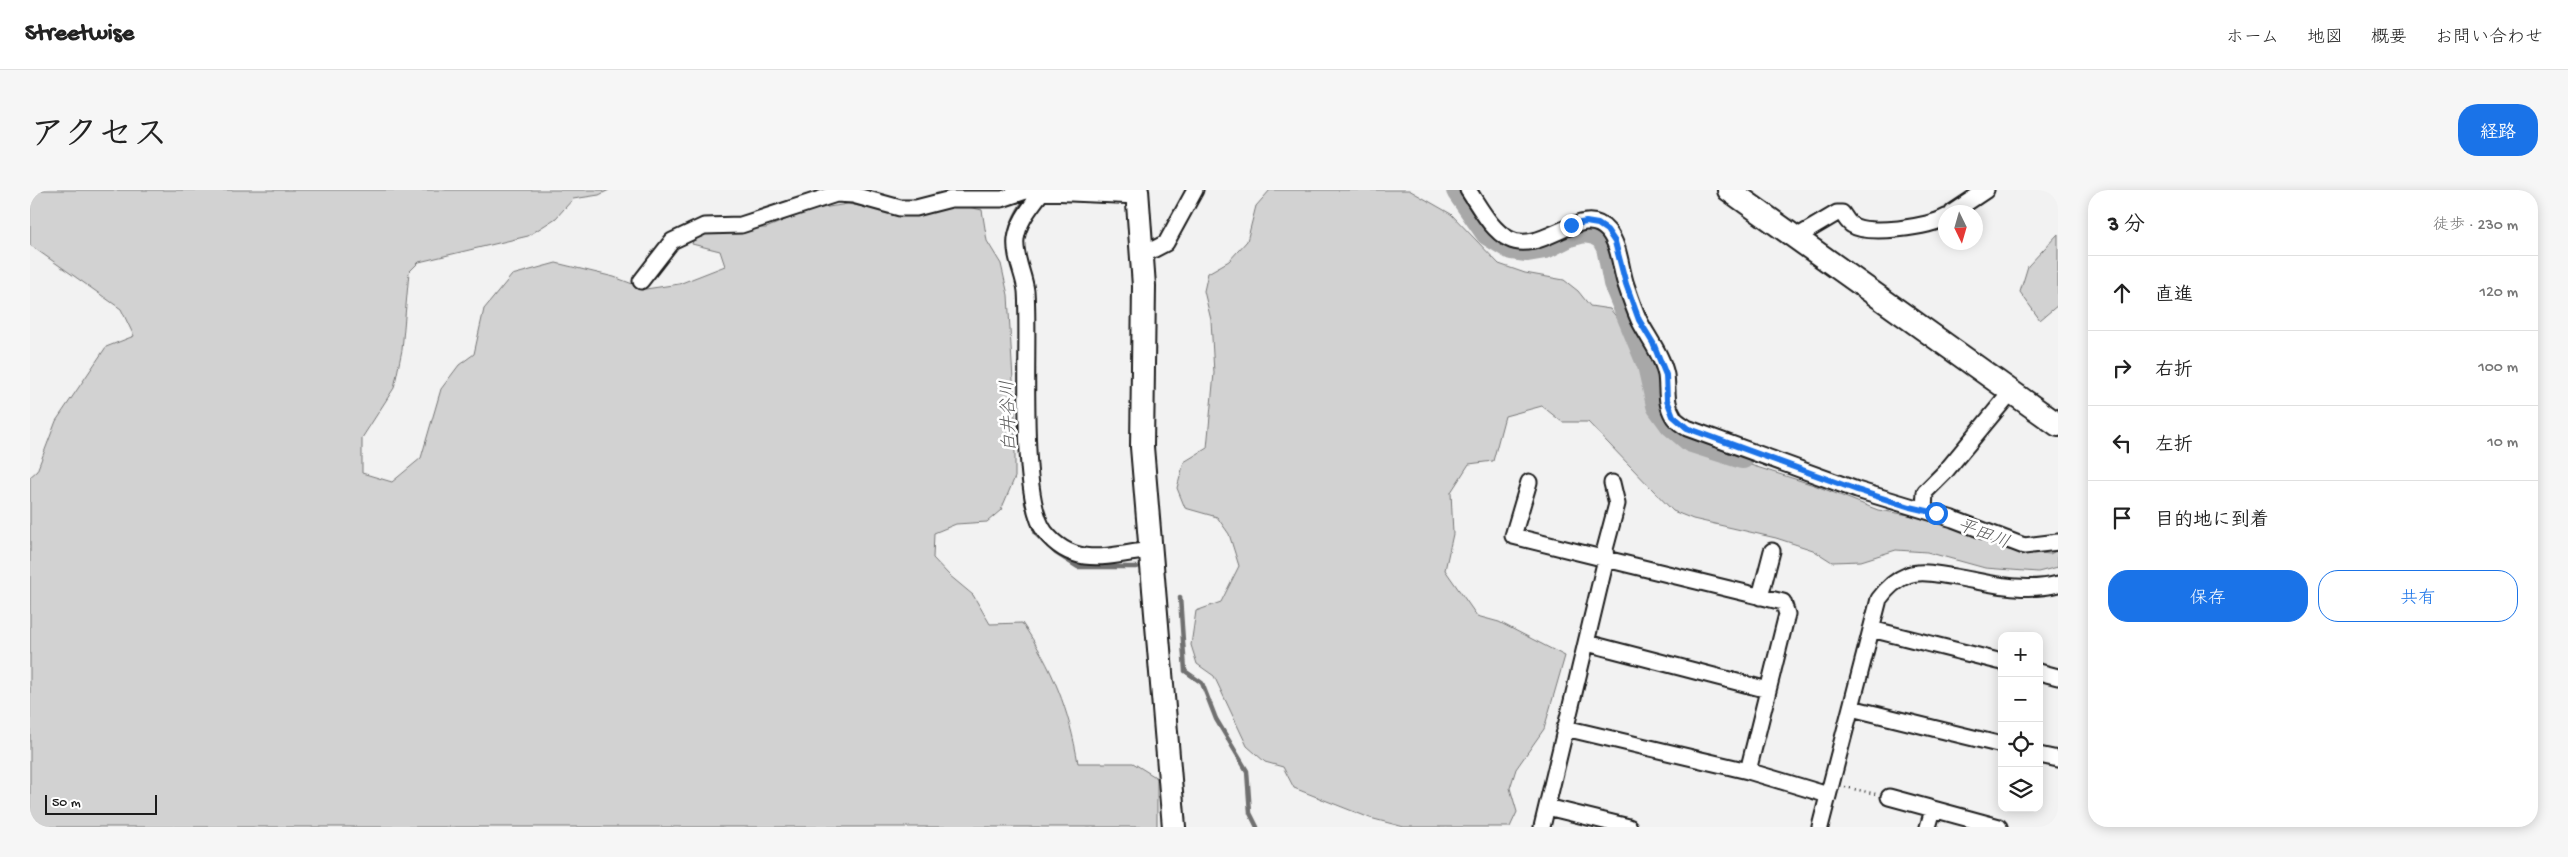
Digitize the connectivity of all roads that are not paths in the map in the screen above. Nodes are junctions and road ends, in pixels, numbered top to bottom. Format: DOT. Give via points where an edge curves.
graph roads {
  1 [pos="1043,190"];
  2 [pos="1195,190"];
  3 [pos="1468,190"];
  4 [pos="1729,190"];
  5 [pos="1986,190"];
  6 [pos="1138,193"];
  7 [pos="1964,205"];
  8 [pos="1938,220"];
  9 [pos="1795,238"];
  10 [pos="1143,256"];
  11 [pos="640,281"];
  12 [pos="2011,392"];
  13 [pos="2058,424"];
  14 [pos="1529,482"];
  15 [pos="1612,483"];
  16 [pos="1924,510"];
  17 [pos="2058,542"];
  18 [pos="1150,550"];
  19 [pos="1772,552"];
  20 [pos="1606,560"];
  21 [pos="2058,584"];
  22 [pos="1760,597"];
  23 [pos="1871,629"];
  24 [pos="1587,643"];
  25 [pos="1998,661"];
  26 [pos="2043,673"];
  27 [pos="2058,677"];
  28 [pos="1768,690"];
  29 [pos="1851,708"];
  30 [pos="1565,728"];
  31 [pos="1998,744"];
  32 [pos="2043,756"];
  33 [pos="2058,759"];
  34 [pos="1748,772"];
  35 [pos="1830,789"];
  36 [pos="1888,797"];
  37 [pos="1547,807"];
  38 [pos="1933,810"];
  39 [pos="1174,827"];
  40 [pos="1542,827"];
  41 [pos="1629,827"];
  42 [pos="1820,827"];
  43 [pos="1928,827"];
  44 [pos="1999,827"];
  1 -- 6 [label="street"];
  1 -- 11 [label="street" via="1019,192 1002,199 951,199 916,208 900,208 853,195 836,194 741,225 704,226 672,241"];
  1 -- 18 [label="street" via="1023,217 1016,238 1026,293 1030,460 1036,516 1046,532 1074,555 1087,557"];
  2 -- 10 [label="street" via="1166,243"];
  3 -- 16 [label="street" via="1493,225 1509,239 1522,243 1555,235 1571,225 1586,222 1607,230 1615,242 1639,320 1666,375 1667,400 1673,416 1687,428 1857,490"];
  4 -- 9 [label="street"];
  5 -- 7 [label="street"];
  6 -- 10 [label="street"];
  8 -- 9 [label="street" via="1915,228 1862,230 1851,225 1842,213 1837,213"];
  9 -- 12 [label="street"];
  10 -- 18 [label="street" via="1142,447"];
  12 -- 13 [label="street"];
  12 -- 16 [label="street" via="1925,492"];
  14 -- 20 [label="street" via="1513,536"];
  15 -- 20 [label="street" via="1617,504 1605,549"];
  16 -- 17 [label="street" via="2024,546"];
  18 -- 39 [label="street"];
  19 -- 22 [label="street"];
  20 -- 22 [label="street"];
  20 -- 24 [label="street"];
  21 -- 23 [label="street" via="2040,589 2020,589 1934,574 1910,574 1890,585 1879,599"];
  22 -- 28 [label="street" via="1783,602 1787,614"];
  23 -- 25 [label="street"];
  23 -- 29 [label="street"];
  24 -- 28 [label="street"];
  24 -- 30 [label="street"];
  26 -- 27 [label="street"];
  28 -- 34 [label="street"];
  29 -- 31 [label="street"];
  29 -- 35 [label="street"];
  30 -- 34 [label="street"];
  30 -- 37 [label="street"];
  32 -- 33 [label="street"];
  34 -- 35 [label="street"];
  35 -- 42 [label="street"];
  36 -- 38 [label="street"];
  37 -- 40 [label="street"];
  37 -- 41 [label="street"];
  38 -- 43 [label="street"];
  38 -- 44 [label="street"];
}
